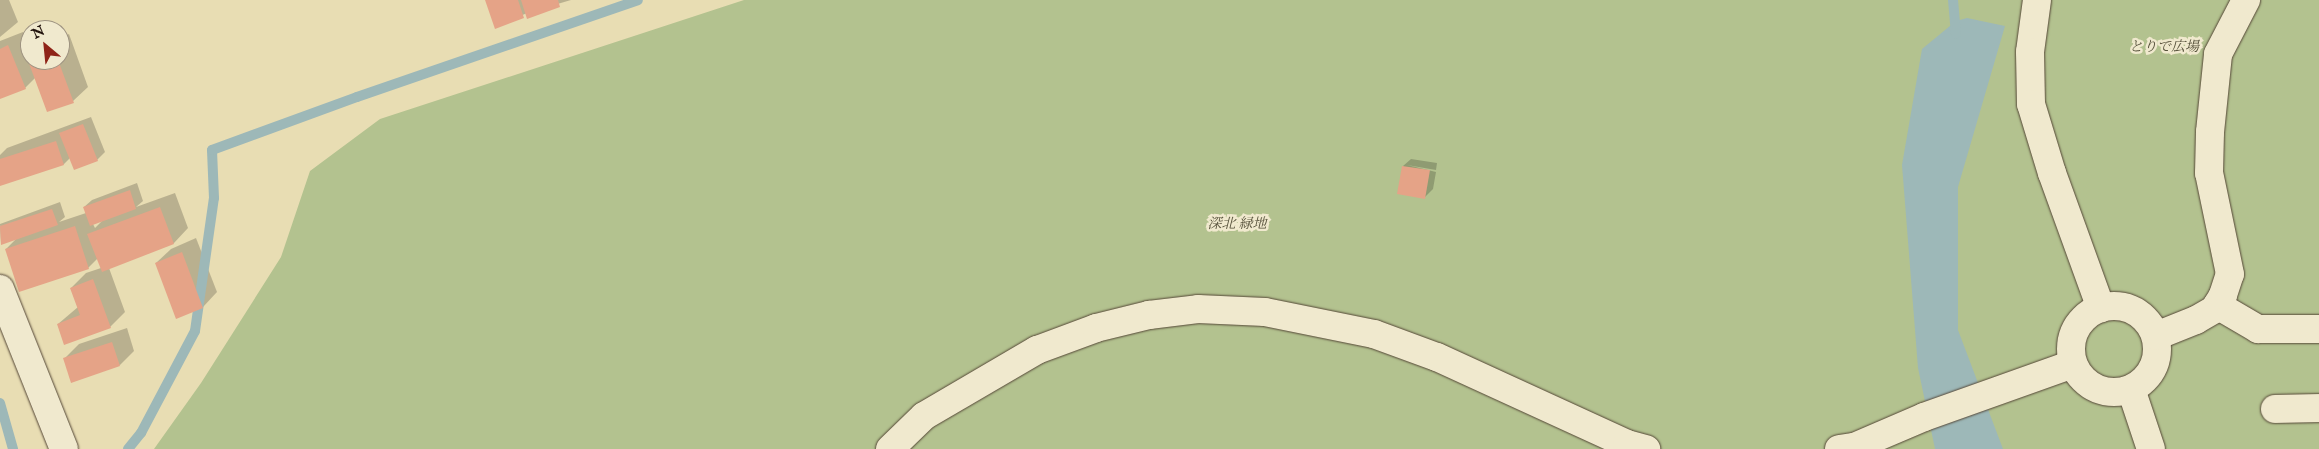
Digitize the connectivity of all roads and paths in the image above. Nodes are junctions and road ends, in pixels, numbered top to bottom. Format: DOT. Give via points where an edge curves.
graph roads {
  1 [pos="2037,0"];
  2 [pos="2246,0"];
  3 [pos="0,289"];
  4 [pos="2217,305"];
  5 [pos="2101,308"];
  6 [pos="2319,329"];
  7 [pos="2156,336"];
  8 [pos="2073,364"];
  9 [pos="2131,389"];
  10 [pos="2319,408"];
  11 [pos="2275,409"];
  12 [pos="1867,446"];
  13 [pos="64,449"];
  14 [pos="890,449"];
  15 [pos="1646,449"];
  16 [pos="1839,449"];
  17 [pos="2151,449"];
  1 -- 5 [label="street" via="2030,52 2031,104 2052,173"];
  2 -- 4 [label="street" via="2218,54 2213,88 2209,173 2230,274"];
  3 -- 13 [label="street"];
  4 -- 6 [label="street" via="2258,329"];
  4 -- 7 [label="street" via="2196,320"];
  5 -- 7 [label="street" via="2124,306 2137,312 2148,321"];
  5 -- 8 [label="street" via="2085,317 2076,328 2071,353"];
  7 -- 9 [label="street" via="2156,361 2150,373"];
  8 -- 9 [label="street" via="2081,377 2099,389 2117,392"];
  8 -- 12 [label="street" via="1924,417"];
  9 -- 17 [label="street"];
  10 -- 11 [label="street"];
  12 -- 16 [label="street"];
  14 -- 15 [label="street" via="924,416 1037,350 1096,328 1149,315 1198,309 1265,312 1374,334 1437,357 1627,444"];
}
